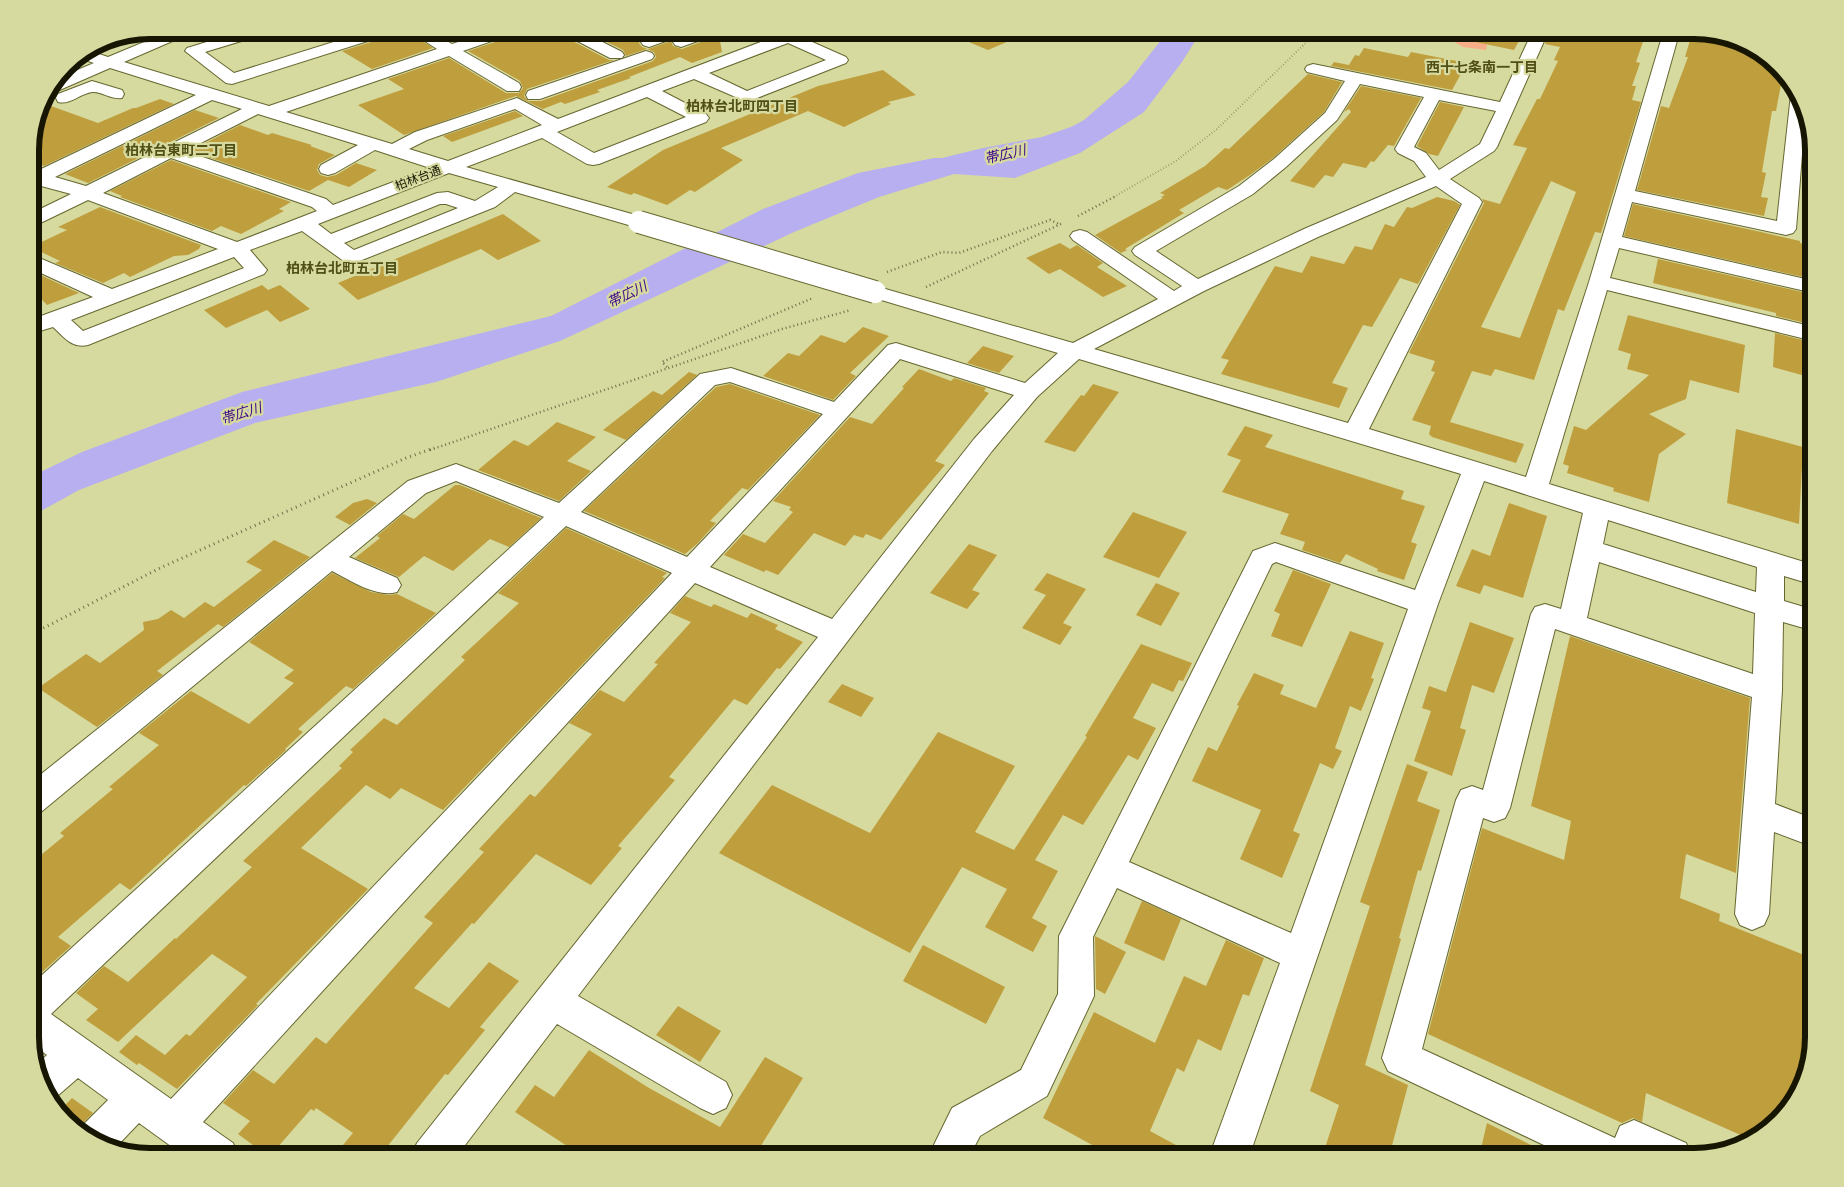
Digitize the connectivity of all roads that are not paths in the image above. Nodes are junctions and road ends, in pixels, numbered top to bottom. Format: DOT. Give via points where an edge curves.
graph roads {
  1 [pos="165,39"];
  2 [pos="233,39"];
  3 [pos="359,39"];
  4 [pos="434,39"];
  5 [pos="482,39"];
  6 [pos="585,39"];
  7 [pos="674,39"];
  8 [pos="783,39"];
  9 [pos="793,39"];
  10 [pos="1537,39"];
  11 [pos="1669,39"];
  12 [pos="451,49"];
  13 [pos="616,55"];
  14 [pos="89,56"];
  15 [pos="109,63"];
  16 [pos="1313,69"];
  17 [pos="695,72"];
  18 [pos="595,74"];
  19 [pos="1356,77"];
  20 [pos="232,79"];
  21 [pos="513,87"];
  22 [pos="628,89"];
  23 [pos="55,92"];
  24 [pos="207,93"];
  25 [pos="54,94"];
  26 [pos="116,94"];
  27 [pos="1434,94"];
  28 [pos="534,95"];
  29 [pos="53,96"];
  30 [pos="80,108"];
  31 [pos="1505,108"];
  32 [pos="1798,109"];
  33 [pos="264,110"];
  34 [pos="549,128"];
  35 [pos="373,144"];
  36 [pos="394,150"];
  37 [pos="170,152"];
  38 [pos="447,167"];
  39 [pos="328,169"];
  40 [pos="39,175"];
  41 [pos="39,179"];
  42 [pos="1437,179"];
  43 [pos="512,186"];
  44 [pos="88,193"];
  45 [pos="1624,194"];
  46 [pos="330,213"];
  47 [pos="39,218"];
  48 [pos="304,223"];
  49 [pos="1074,224"];
  50 [pos="1610,240"];
  51 [pos="238,249"];
  52 [pos="1142,250"];
  53 [pos="1119,261"];
  54 [pos="39,264"];
  55 [pos="1599,282"];
  56 [pos="1805,285"];
  57 [pos="1197,287"];
  58 [pos="111,297"];
  59 [pos="1172,298"];
  60 [pos="57,318"];
  61 [pos="39,325"];
  62 [pos="1805,332"];
  63 [pos="1076,350"];
  64 [pos="1029,392"];
  65 [pos="838,411"];
  66 [pos="1355,433"];
  67 [pos="1475,471"];
  68 [pos="1535,490"];
  69 [pos="1597,509"];
  70 [pos="564,515"];
  71 [pos="1588,549"];
  72 [pos="329,559"];
  73 [pos="1771,562"];
  74 [pos="692,570"];
  75 [pos="1805,572"];
  76 [pos="387,585"];
  77 [pos="1424,604"];
  78 [pos="1769,607"];
  79 [pos="1805,618"];
  80 [pos="1572,624"];
  81 [pos="838,634"];
  82 [pos="1767,690"];
  83 [pos="39,795"];
  84 [pos="1759,812"];
  85 [pos="1805,830"];
  86 [pos="1110,869"];
  87 [pos="1752,914"];
  88 [pos="1301,955"];
  89 [pos="552,1001"];
  90 [pos="39,1002"];
  91 [pos="39,1027"];
  92 [pos="76,1054"];
  93 [pos="47,1080"];
  94 [pos="713,1095"];
  95 [pos="137,1098"];
  96 [pos="174,1125"];
  97 [pos="99,1136"];
  98 [pos="206,1148"];
  99 [pos="438,1148"];
  100 [pos="953,1148"];
  101 [pos="1232,1148"];
  102 [pos="1595,1148"];
  103 [pos="1633,1148"];
  104 [pos="1652,1148"];
  1 -- 15 [label="street"];
  2 -- 20 [label="street" via="193,51"];
  3 -- 20 [label="street"];
  4 -- 12 [label="street"];
  5 -- 12 [label="street"];
  6 -- 13 [label="street"];
  7 -- 18 [label="street"];
  8 -- 17 [label="street, 柏林台通"];
  9 -- 17 [label="street" via="840,60 748,97"];
  10 -- 31 [label="street"];
  11 -- 45 [label="street"];
  12 -- 21 [label="street"];
  12 -- 33 [label="street"];
  14 -- 15 [label="street"];
  15 -- 23 [label="street"];
  15 -- 24 [label="street"];
  16 -- 19 [label="street"];
  17 -- 22 [label="street, 柏林台通"];
  18 -- 22 [label="street"];
  18 -- 28 [label="street"];
  19 -- 27 [label="street"];
  19 -- 52 [label="street" via="1331,116 1280,164 1246,190"];
  20 -- 24 [label="street"];
  22 -- 34 [label="street, 柏林台通"];
  22 -- 34 [label="street" via="700,118 593,160"];
  24 -- 33 [label="street"];
  24 -- 40 [label="street"];
  25 -- 26 [label="street" via="92,86"];
  27 -- 31 [label="street"];
  27 -- 42 [label="street" via="1404,149 1420,157"];
  29 -- 30 [label="street"];
  31 -- 42 [label="street" via="1488,147"];
  32 -- 45 [label="street" via="1786,229"];
  33 -- 35 [label="street"];
  33 -- 37 [label="street"];
  34 -- 36 [label="street" via="517,103 421,136"];
  34 -- 38 [label="street, 柏林台通"];
  35 -- 36 [label="street"];
  35 -- 39 [label="street"];
  36 -- 38 [label="street"];
  37 -- 44 [label="street"];
  37 -- 46 [label="street" via="319,203"];
  38 -- 43 [label="street"];
  38 -- 46 [label="street, 柏林台通"];
  41 -- 44 [label="street"];
  42 -- 57 [label="street"];
  42 -- 66 [label="street" via="1472,202"];
  43 -- 48 [label="street" via="488,203 352,258"];
  43 -- 63 [label="street, bridge"];
  44 -- 47 [label="street"];
  44 -- 51 [label="street"];
  45 -- 50 [label="street"];
  46 -- 48 [label="street, 柏林台通"];
  48 -- 51 [label="street, 柏林台通"];
  49 -- 53 [label="street"];
  50 -- 55 [label="street"];
  50 -- 56 [label="street"];
  51 -- 58 [label="street, 柏林台通"];
  51 -- 60 [label="street" via="257,270 80,340"];
  52 -- 53 [label="street"];
  52 -- 57 [label="street"];
  53 -- 59 [label="street"];
  54 -- 58 [label="street"];
  55 -- 62 [label="street"];
  55 -- 68 [label="street"];
  57 -- 59 [label="street"];
  58 -- 60 [label="street, 柏林台通"];
  59 -- 63 [label="street"];
  60 -- 61 [label="street, 柏林台通"];
  63 -- 64 [label="street"];
  63 -- 66 [label="street"];
  64 -- 65 [label="street" via="896,350"];
  64 -- 81 [label="street" via="983,446"];
  65 -- 70 [label="street" via="731,375 708,379"];
  65 -- 74 [label="street"];
  66 -- 67 [label="street"];
  67 -- 68 [label="street"];
  67 -- 77 [label="street"];
  68 -- 69 [label="street"];
  69 -- 71 [label="street"];
  69 -- 73 [label="street"];
  70 -- 72 [label="street" via="456,472 417,487"];
  70 -- 74 [label="street"];
  70 -- 90 [label="street"];
  71 -- 78 [label="street"];
  71 -- 80 [label="street"];
  72 -- 76 [label="street"];
  72 -- 83 [label="street"];
  73 -- 75 [label="street"];
  73 -- 78 [label="street"];
  74 -- 81 [label="street"];
  74 -- 96 [label="street"];
  77 -- 86 [label="street" via="1275,552 1262,558"];
  77 -- 88 [label="street"];
  78 -- 79 [label="street"];
  78 -- 82 [label="street"];
  80 -- 82 [label="street"];
  80 -- 102 [label="street" via="1545,614 1494,808 1472,800 1402,1058"];
  81 -- 89 [label="street"];
  82 -- 84 [label="street"];
  84 -- 85 [label="street"];
  84 -- 87 [label="street"];
  86 -- 88 [label="street"];
  86 -- 100 [label="street" via="1076,936 1076,996 1034,1083 966,1122"];
  88 -- 101 [label="street"];
  89 -- 94 [label="street"];
  89 -- 99 [label="street"];
  91 -- 92 [label="street"];
  92 -- 93 [label="street"];
  92 -- 95 [label="street"];
  95 -- 96 [label="street"];
  95 -- 97 [label="street"];
  96 -- 98 [label="street"];
  103 -- 104 [label="street" via="1634,1140"];
}
